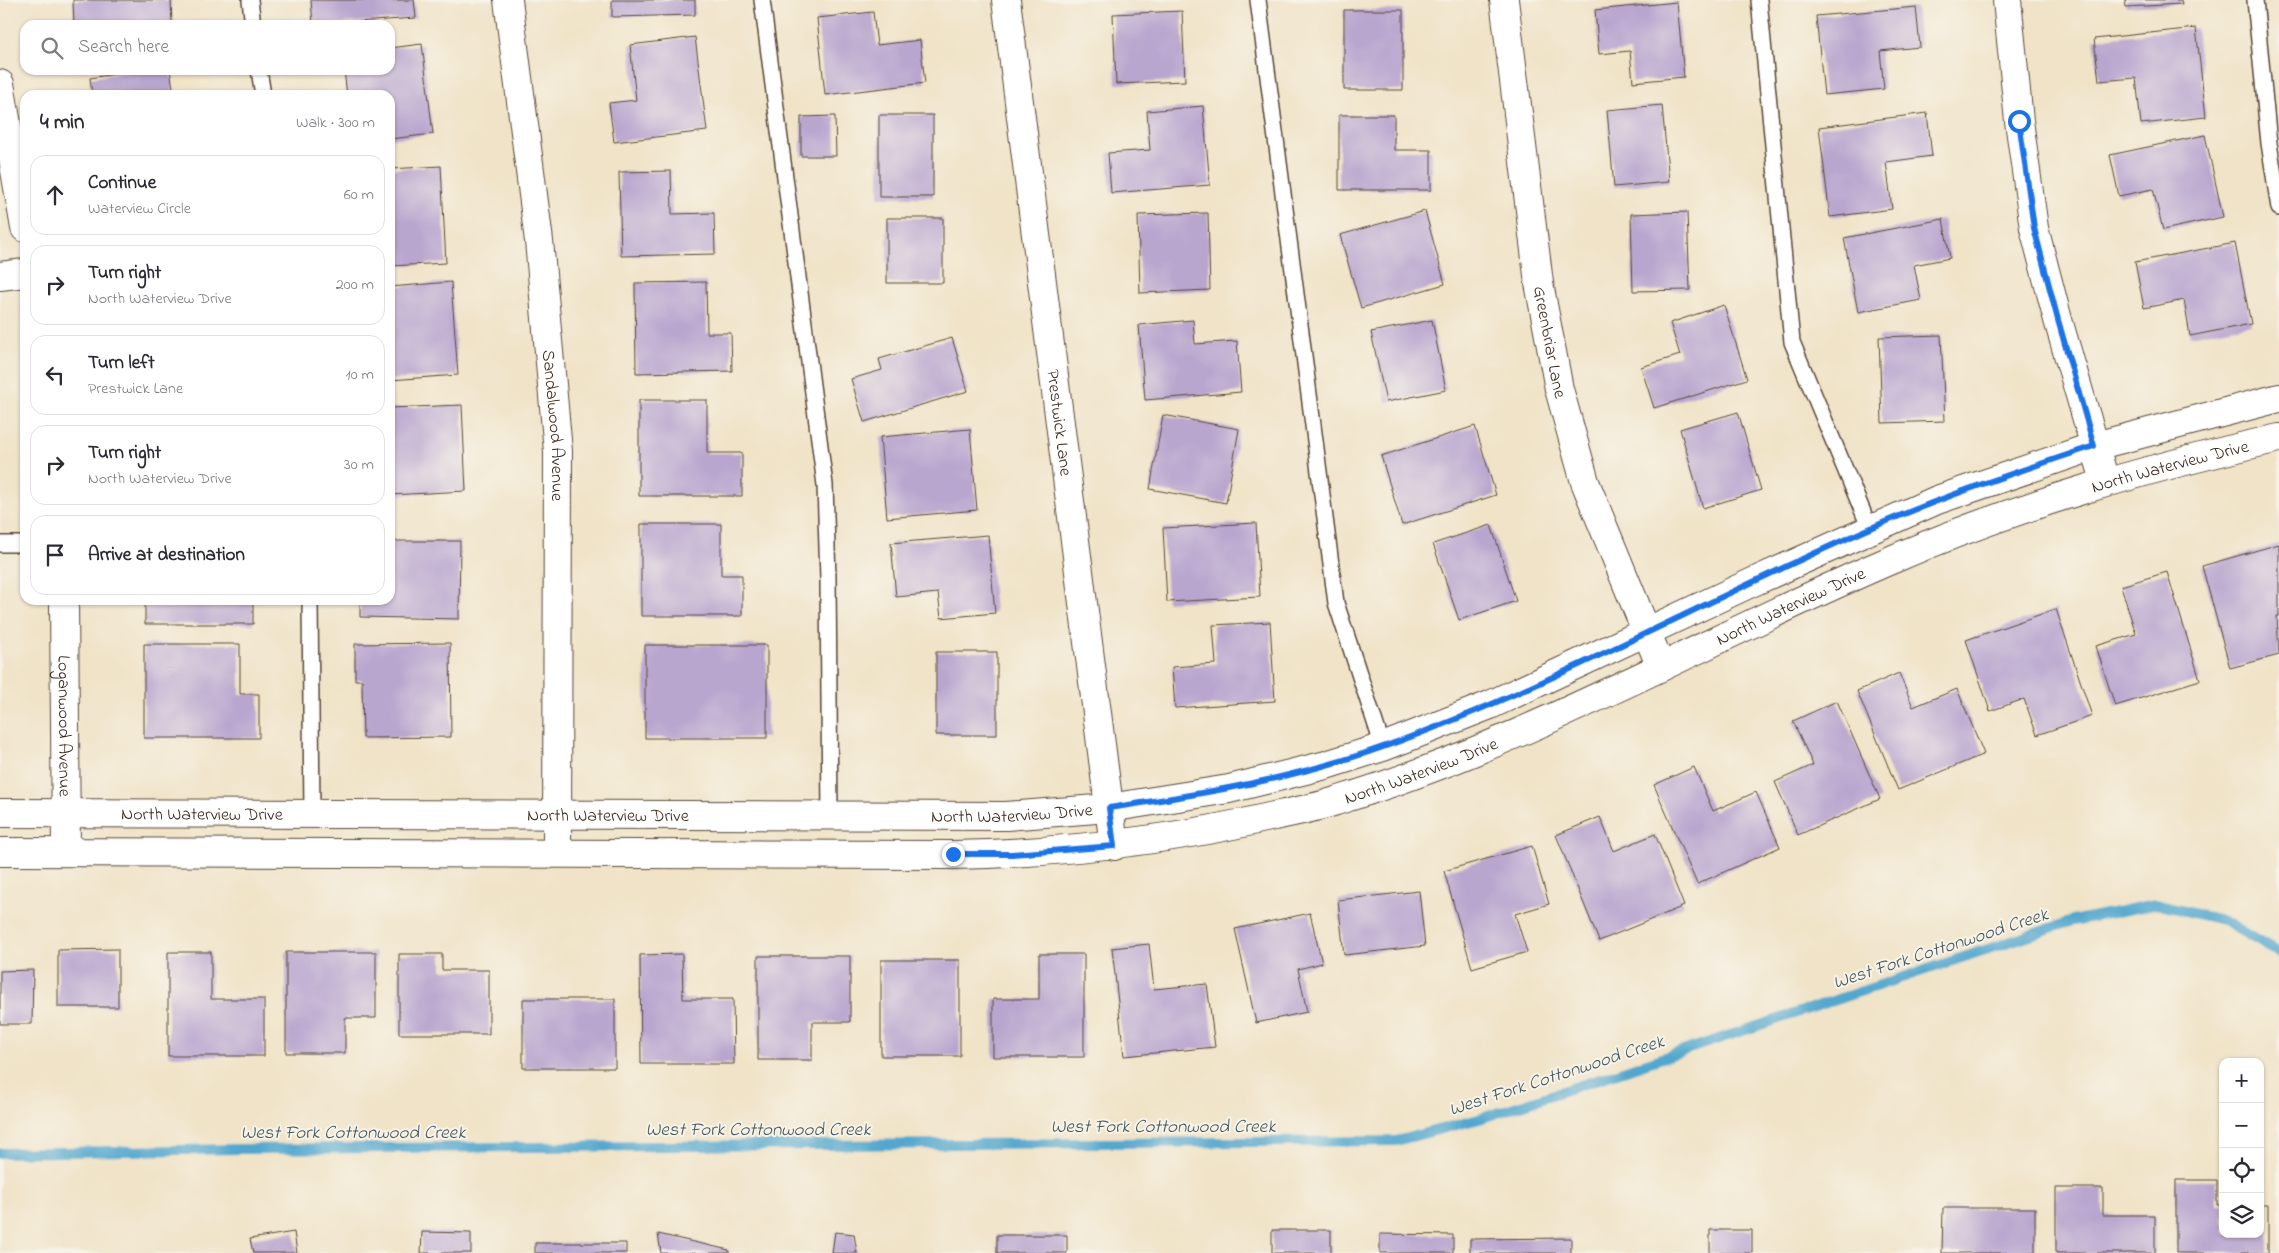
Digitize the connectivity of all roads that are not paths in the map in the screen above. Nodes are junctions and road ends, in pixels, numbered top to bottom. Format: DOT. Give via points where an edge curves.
graph roads {
  1 [pos="250,0"];
  2 [pos="508,0"];
  3 [pos="762,0"];
  4 [pos="1006,0"];
  5 [pos="1258,0"];
  6 [pos="1504,0"];
  7 [pos="1759,0"];
  8 [pos="2007,0"];
  9 [pos="2255,0"];
  10 [pos="252,20"];
  11 [pos="260,75"];
  12 [pos="0,84"];
  13 [pos="261,90"];
  14 [pos="20,199"];
  15 [pos="2279,208"];
  16 [pos="20,274"];
  17 [pos="0,276"];
  18 [pos="2279,398"];
  19 [pos="2279,438"];
  20 [pos="2094,446"];
  21 [pos="2105,481"];
  22 [pos="1870,528"];
  23 [pos="0,544"];
  24 [pos="20,544"];
  25 [pos="64,605"];
  26 [pos="310,605"];
  27 [pos="1646,632"];
  28 [pos="1661,667"];
  29 [pos="1383,747"];
  30 [pos="1109,808"];
  31 [pos="0,813"];
  32 [pos="66,813"];
  33 [pos="557,814"];
  34 [pos="312,815"];
  35 [pos="830,817"];
  36 [pos="1114,846"];
  37 [pos="0,852"];
  38 [pos="66,852"];
  39 [pos="557,852"];
  1 -- 10 [label="lane"];
  2 -- 33 [label="street, Sandalwood Avenue" via="539,241 558,451"];
  3 -- 35 [label="lane" via="825,485"];
  4 -- 30 [label="street, Prestwick Lane"];
  5 -- 29 [label="lane" via="1336,604"];
  6 -- 27 [label="street, Greenbriar Lane" via="1540,283 1560,389 1585,482"];
  7 -- 22 [label="lane" via="1792,342"];
  8 -- 20 [label="street" via="2034,228"];
  9 -- 15 [label="lane"];
  11 -- 13 [label="lane"];
  12 -- 14 [label="street"];
  16 -- 17 [label="street"];
  18 -- 20 [label="street, North Waterview Drive"];
  19 -- 21 [label="street, North Waterview Drive"];
  20 -- 21 [label="street"];
  20 -- 22 [label="street, North Waterview Drive" via="1956,493"];
  21 -- 28 [label="street, North Waterview Drive" via="1884,562"];
  22 -- 27 [label="street, North Waterview Drive"];
  23 -- 24 [label="lane"];
  25 -- 32 [label="street, Loganwood Avenue"];
  26 -- 34 [label="lane"];
  27 -- 28 [label="street, Greenbriar Lane"];
  27 -- 29 [label="street, North Waterview Drive" via="1490,705"];
  28 -- 36 [label="street, North Waterview Drive" via="1505,739 1405,779 1331,803 1234,826"];
  29 -- 30 [label="street, North Waterview Drive" via="1326,765 1229,788"];
  30 -- 35 [label="street, North Waterview Drive" via="1006,816"];
  30 -- 36 [label="street, Prestwick Lane"];
  31 -- 32 [label="street, North Waterview Drive"];
  32 -- 34 [label="street, North Waterview Drive"];
  32 -- 38 [label="street, Loganwood Avenue"];
  33 -- 34 [label="street, North Waterview Drive"];
  33 -- 35 [label="street, North Waterview Drive"];
  33 -- 39 [label="street, Sandalwood Avenue"];
  36 -- 39 [label="street, North Waterview Drive" via="1012,854"];
  37 -- 38 [label="street, North Waterview Drive"];
  38 -- 39 [label="street, North Waterview Drive"];
}
